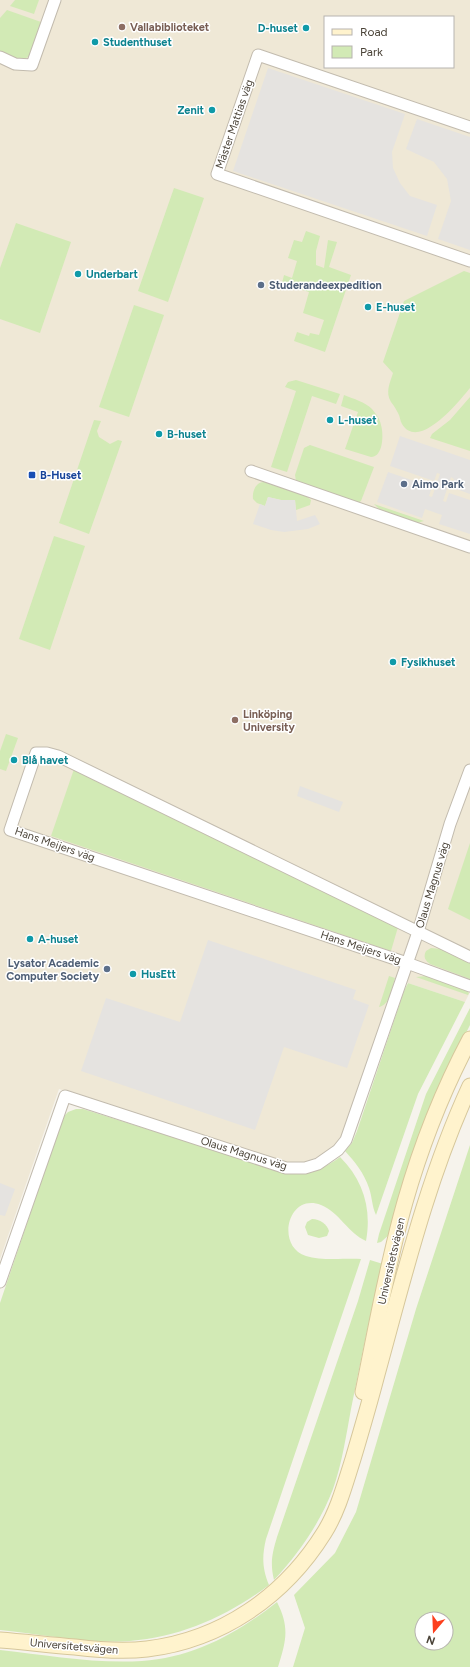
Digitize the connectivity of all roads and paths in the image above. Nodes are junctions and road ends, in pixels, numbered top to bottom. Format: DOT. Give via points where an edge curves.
graph roads {
  1 [pos="55,0"];
  2 [pos="0,57"];
  3 [pos="470,127"];
  4 [pos="470,261"];
  5 [pos="251,471"];
  6 [pos="470,547"];
  7 [pos="470,770"];
  8 [pos="418,932"];
  9 [pos="470,957"];
  10 [pos="407,963"];
  11 [pos="470,986"];
  12 [pos="470,1039"];
  13 [pos="470,1086"];
  14 [pos="0,1282"];
  15 [pos="343,1492"];
  16 [pos="0,1640"];
  1 -- 2 [label="street" via="32,65 15,64"];
  3 -- 4 [label="street, Mäster Mattias väg" via="258,55 217,174"];
  5 -- 6 [label="street"];
  7 -- 8 [label="street, Olaus Magnus väg" via="450,824"];
  8 -- 9 [label="street, Hans Meijers väg"];
  8 -- 10 [label="street, Olaus Magnus väg"];
  8 -- 10 [label="street, Hans Meijers väg" via="58,756 36,753 10,830"];
  10 -- 11 [label="street, Hans Meijers väg"];
  10 -- 14 [label="street, Olaus Magnus väg" via="346,1140 338,1150 318,1164 306,1168 286,1168 65,1096"];
  12 -- 15 [label="main road, Universitetsvägen" via="442,1100 405,1202"];
  13 -- 15 [label="main road, Universitetsvägen" via="441,1155 424,1207"];
  15 -- 16 [label="main road, Universitetsvägen" via="324,1532 304,1562 258,1606 209,1633 170,1645 114,1651"];
}
